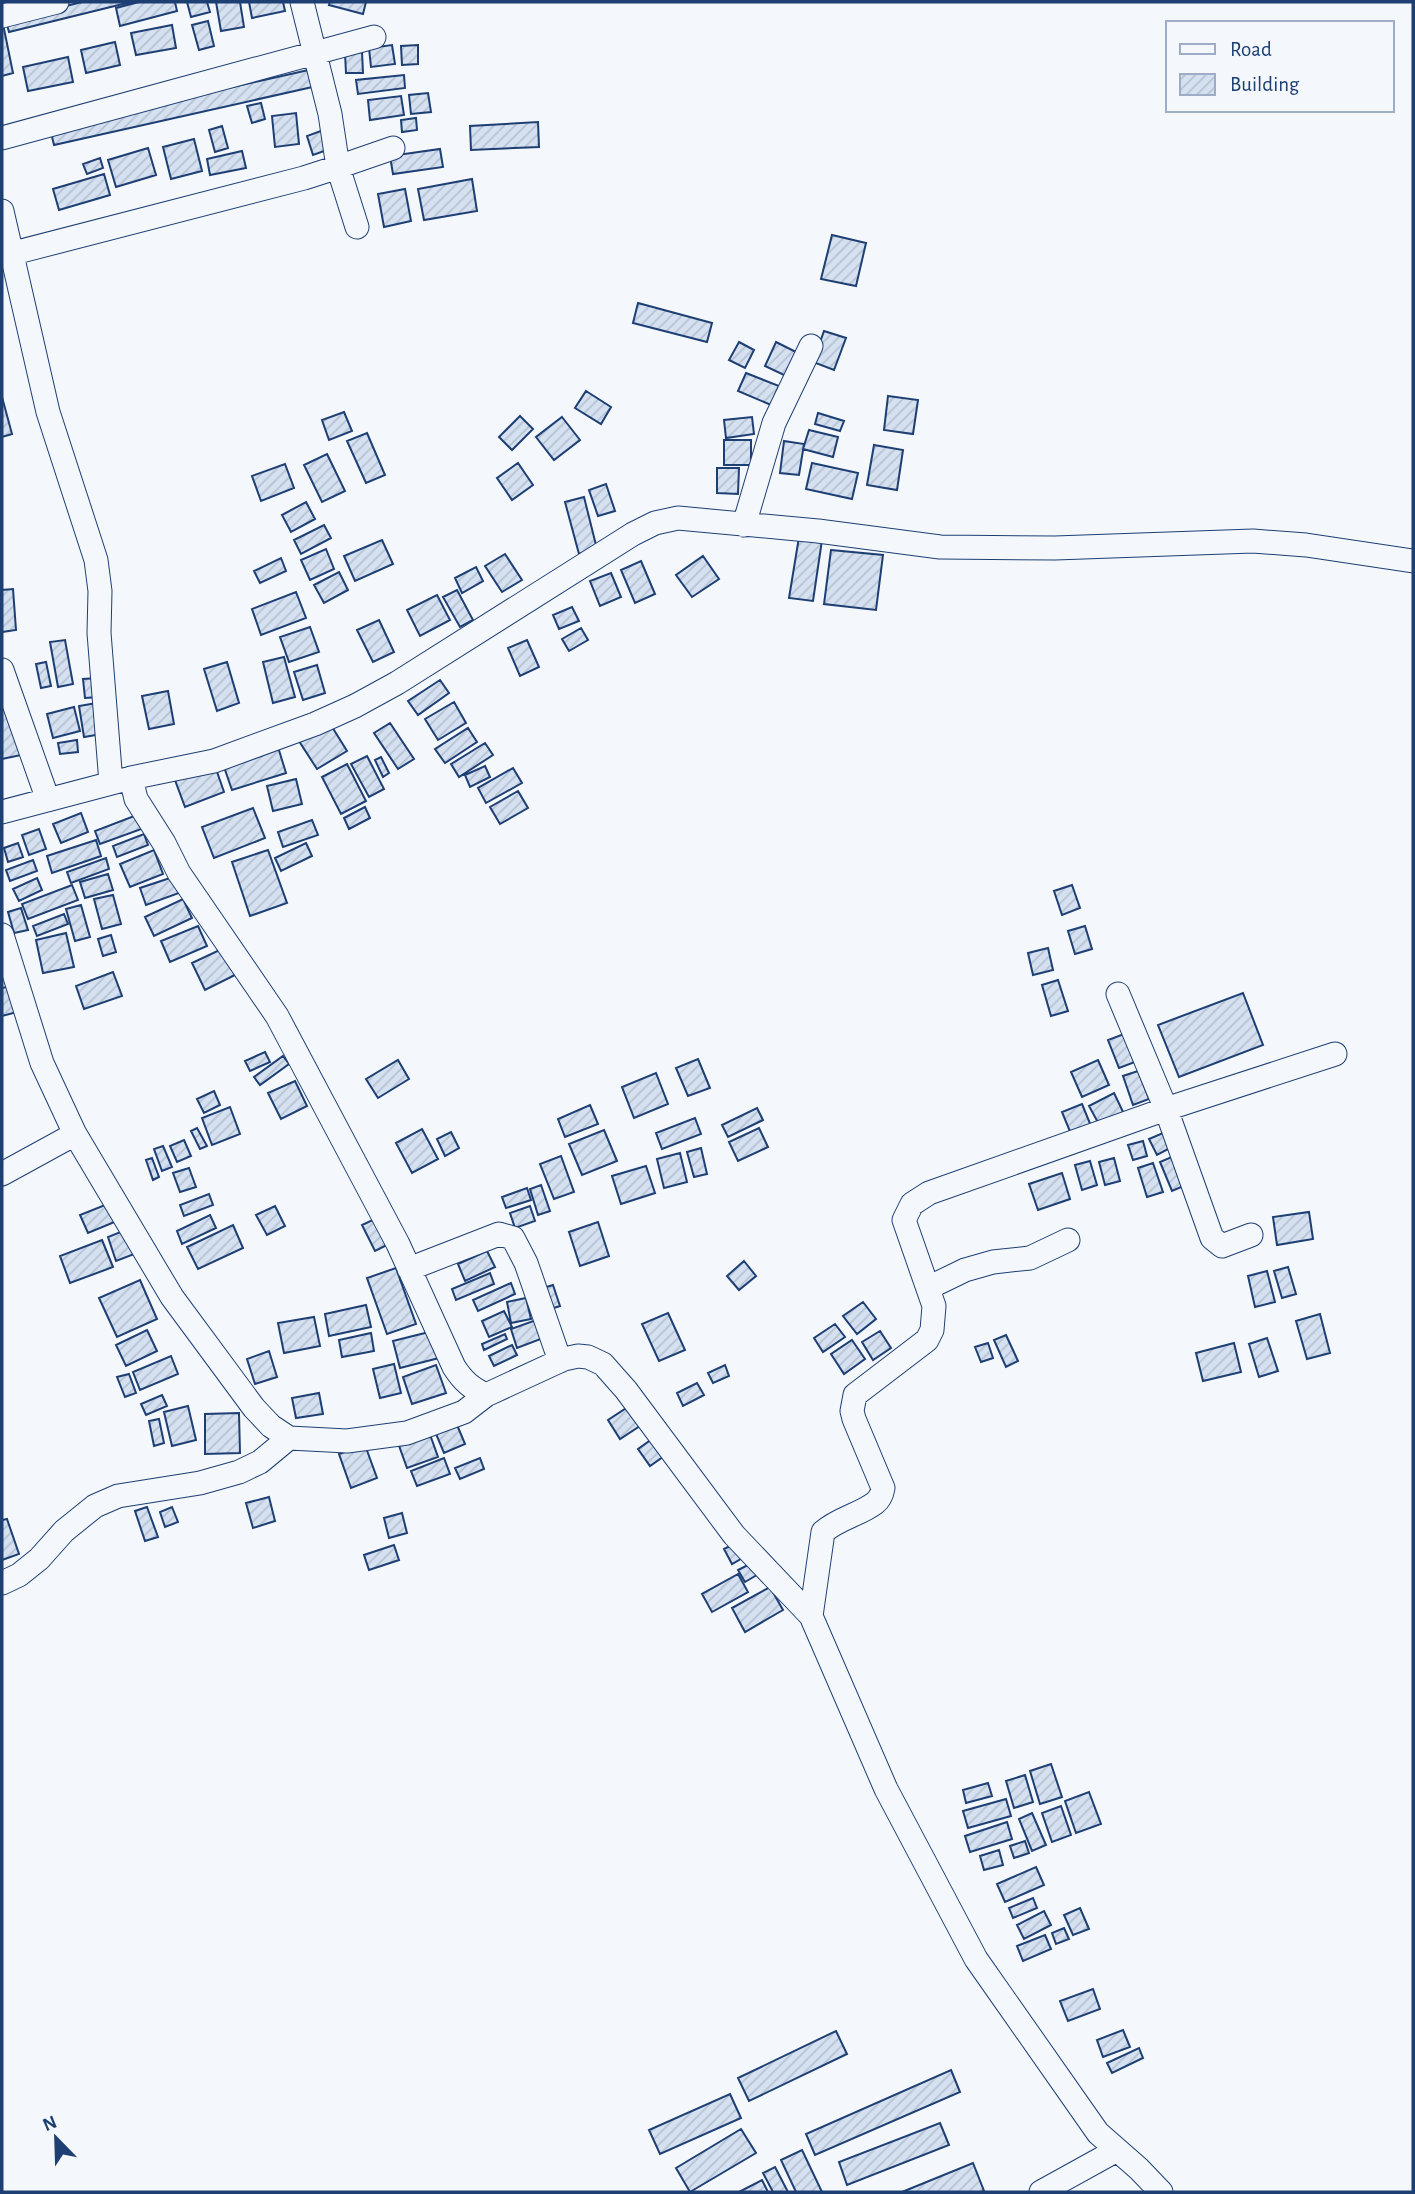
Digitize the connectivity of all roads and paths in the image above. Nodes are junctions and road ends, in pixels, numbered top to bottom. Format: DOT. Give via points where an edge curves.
graph roads {
  1 [pos="57,2"];
  2 [pos="302,2"];
  3 [pos="2,16"];
  4 [pos="374,37"];
  5 [pos="315,55"];
  6 [pos="2,138"];
  7 [pos="393,148"];
  8 [pos="338,167"];
  9 [pos="2,211"];
  10 [pos="357,228"];
  11 [pos="7,255"];
  12 [pos="811,346"];
  13 [pos="744,525"];
  14 [pos="1413,561"];
  15 [pos="2,670"];
  16 [pos="121,780"];
  17 [pos="48,800"];
  18 [pos="2,812"];
  19 [pos="2,935"];
  20 [pos="1118,994"];
  21 [pos="1335,1054"];
  22 [pos="1166,1109"];
  23 [pos="75,1134"];
  24 [pos="2,1174"];
  25 [pos="1251,1236"];
  26 [pos="1068,1240"];
  27 [pos="409,1269"];
  28 [pos="928,1288"];
  29 [pos="560,1361"];
  30 [pos="486,1395"];
  31 [pos="289,1438"];
  32 [pos="2,1583"];
  33 [pos="811,1616"];
  34 [pos="1117,2150"];
  35 [pos="1041,2192"];
  36 [pos="1161,2192"];
  1 -- 3 [label="street"];
  2 -- 5 [label="street"];
  4 -- 5 [label="street"];
  5 -- 6 [label="street"];
  5 -- 8 [label="street"];
  7 -- 8 [label="street"];
  8 -- 10 [label="street"];
  8 -- 11 [label="street"];
  9 -- 11 [label="street"];
  11 -- 16 [label="street" via="48,412 96,561 99,633"];
  12 -- 13 [label="street" via="774,423"];
  13 -- 14 [label="street" via="940,547 1253,541"];
  13 -- 16 [label="street" via="678,518 655,523 355,706 214,761"];
  15 -- 17 [label="street"];
  16 -- 17 [label="street"];
  16 -- 27 [label="street" via="277,1016"];
  17 -- 18 [label="street"];
  19 -- 23 [label="street" via="42,1063"];
  20 -- 22 [label="street"];
  21 -- 22 [label="street"];
  22 -- 25 [label="street" via="1215,1242 1222,1246"];
  22 -- 28 [label="street" via="920,1197 904,1220"];
  23 -- 24 [label="street"];
  23 -- 31 [label="street" via="172,1297 254,1408"];
  26 -- 28 [label="street" via="1032,1257 950,1275"];
  27 -- 29 [label="street" via="496,1235 513,1238"];
  27 -- 30 [label="street" via="454,1367 472,1389"];
  28 -- 33 [label="street" via="934,1318 927,1340 855,1395 854,1419 883,1488 875,1503 835,1521 823,1532"];
  29 -- 30 [label="street"];
  29 -- 33 [label="street" via="578,1356 603,1364 734,1535"];
  30 -- 31 [label="street" via="464,1412 407,1433 347,1441"];
  31 -- 32 [label="street" via="260,1462 239,1472 118,1496 95,1506 39,1559"];
  33 -- 34 [label="street" via="886,1789 976,1959 1098,2133"];
  34 -- 35 [label="street"];
  34 -- 36 [label="street"];
}
